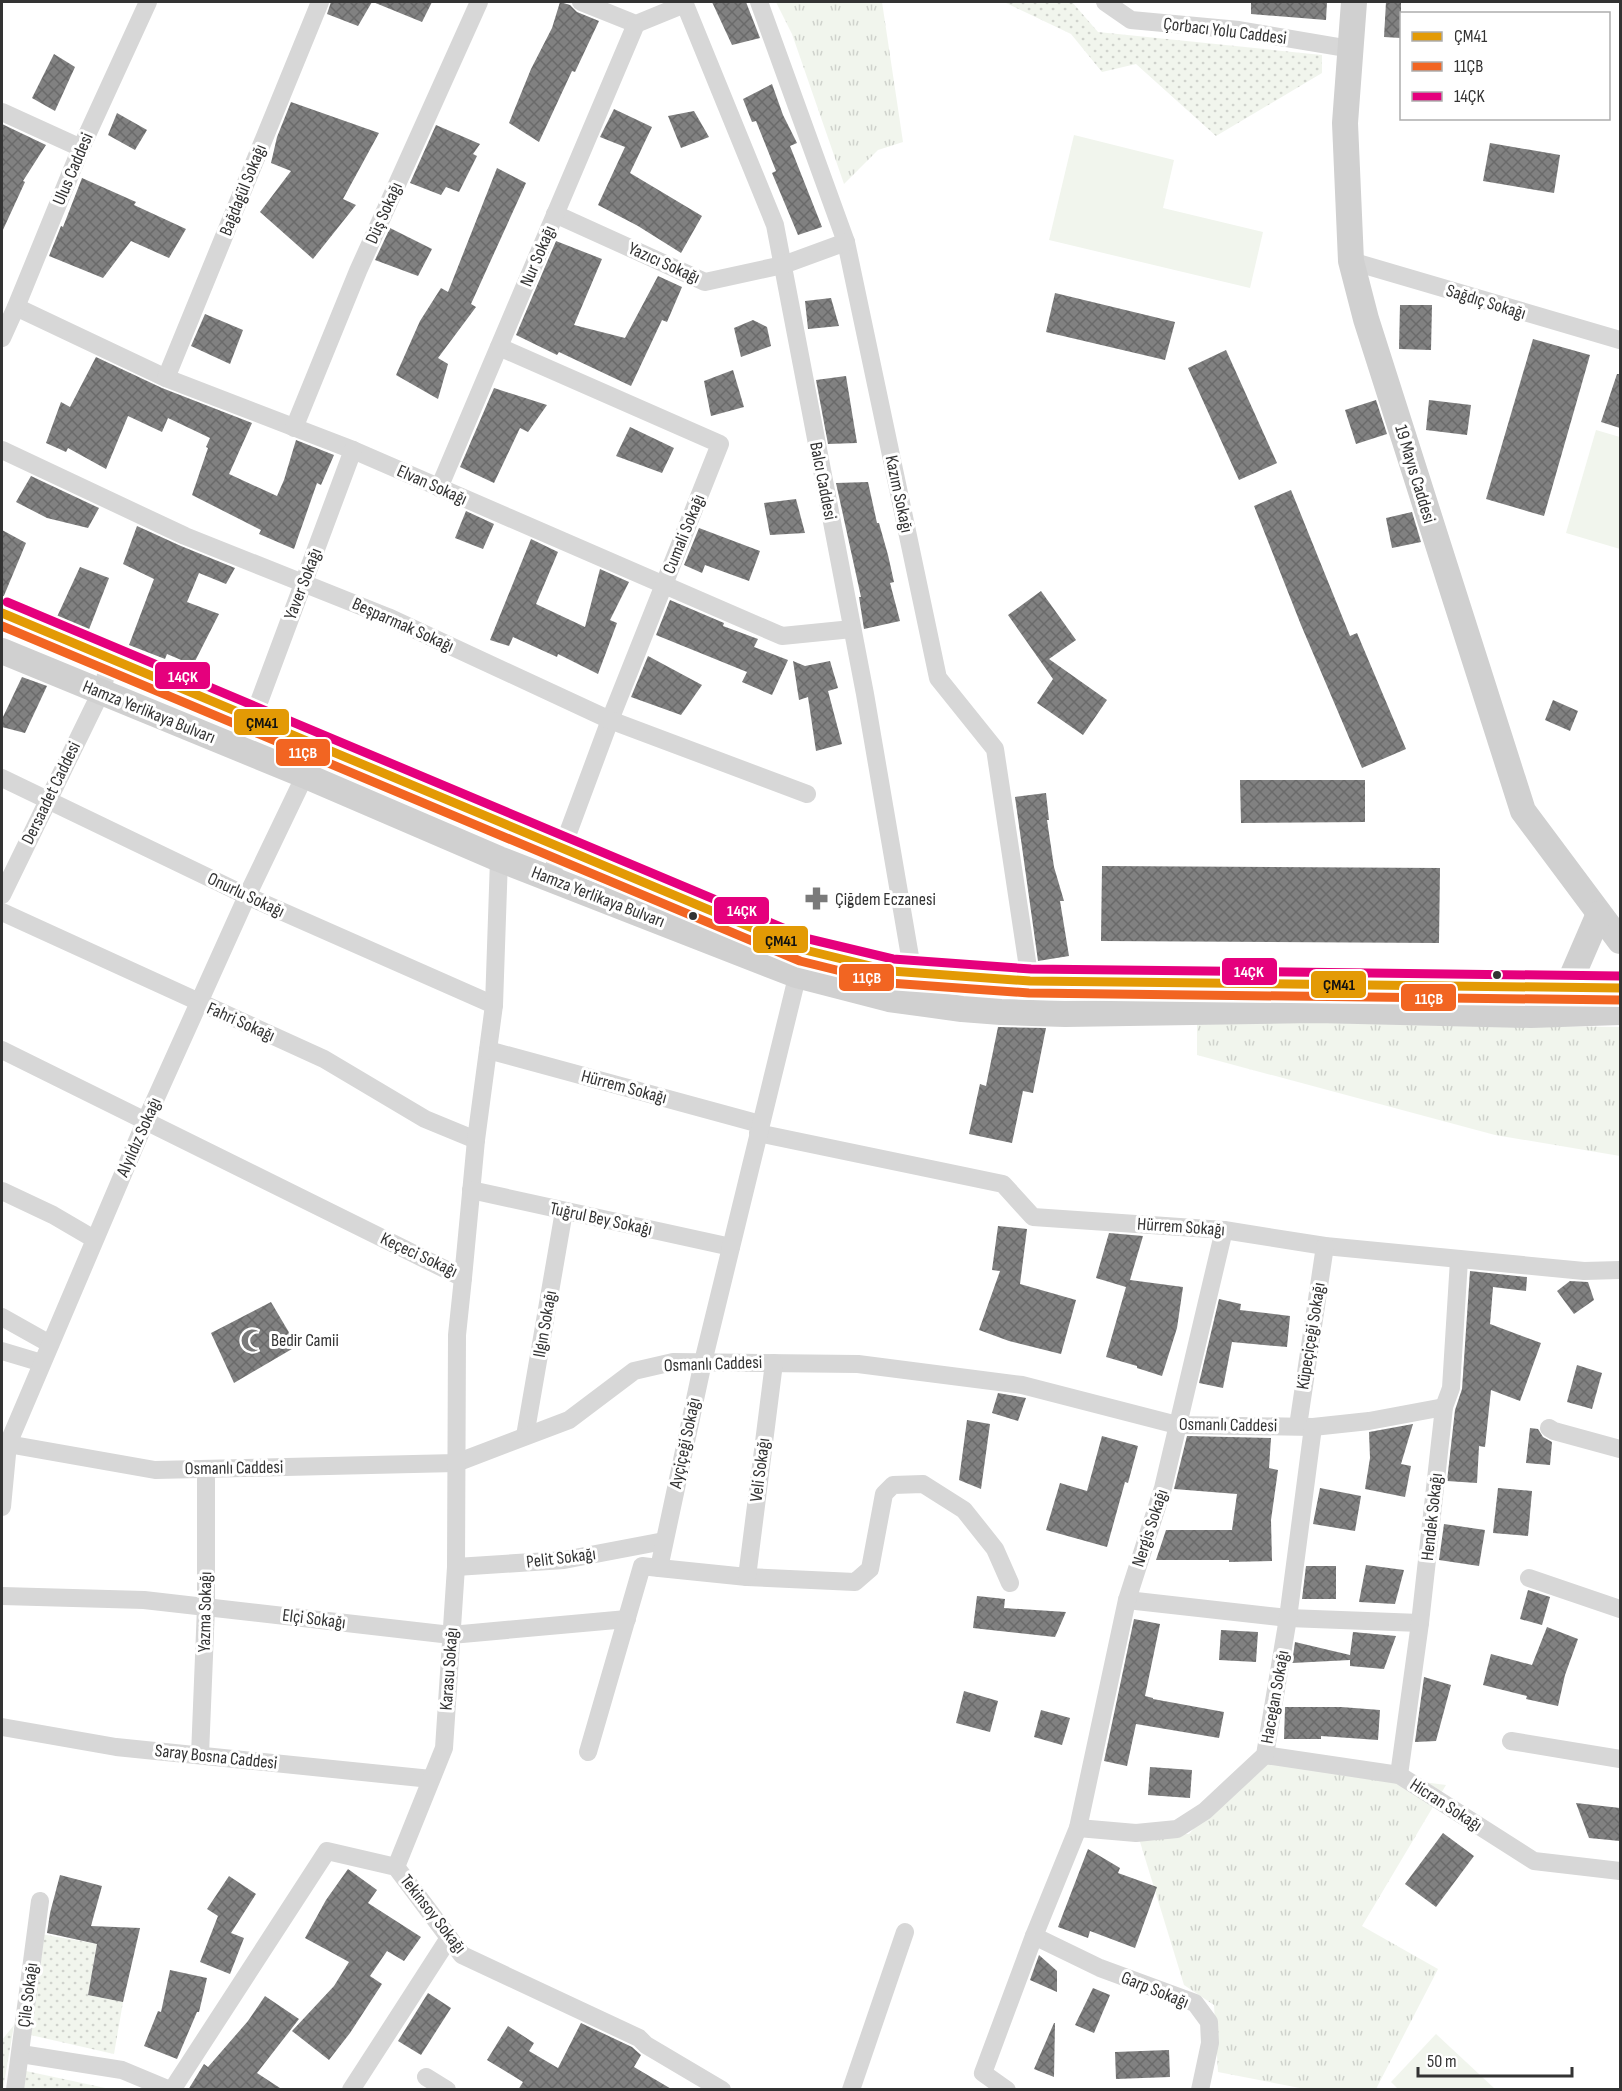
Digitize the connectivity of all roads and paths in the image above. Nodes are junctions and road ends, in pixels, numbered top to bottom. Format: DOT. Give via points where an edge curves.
graph roads {
  1 [pos="148,2"];
  2 [pos="320,2"];
  3 [pos="480,2"];
  4 [pos="581,2"];
  5 [pos="759,2"];
  6 [pos="1105,2"];
  7 [pos="1354,2"];
  8 [pos="685,3"];
  9 [pos="636,24"];
  10 [pos="1351,49"];
  11 [pos="2,112"];
  12 [pos="81,148"];
  13 [pos="555,214"];
  14 [pos="846,242"];
  15 [pos="1351,261"];
  16 [pos="783,265"];
  17 [pos="16,307"];
  18 [pos="2,338"];
  19 [pos="1620,340"];
  20 [pos="499,347"];
  21 [pos="166,378"];
  22 [pos="294,428"];
  23 [pos="2,450"];
  24 [pos="353,450"];
  25 [pos="439,488"];
  26 [pos="303,583"];
  27 [pos="663,585"];
  28 [pos="2,613"];
  29 [pos="852,629"];
  30 [pos="2,651"];
  31 [pos="111,659"];
  32 [pos="101,692"];
  33 [pos="253,718"];
  34 [pos="610,720"];
  35 [pos="318,746"];
  36 [pos="306,776"];
  37 [pos="2,778"];
  38 [pos="807,795"];
  39 [pos="47,800"];
  40 [pos="562,849"];
  41 [pos="500,859"];
  42 [pos="549,878"];
  43 [pos="2,895"];
  44 [pos="247,896"];
  45 [pos="2,912"];
  46 [pos="1599,914"];
  47 [pos="1620,941"];
  48 [pos="805,951"];
  49 [pos="913,974"];
  50 [pos="796,975"];
  51 [pos="1030,981"];
  52 [pos="1567,988"];
  53 [pos="1620,988"];
  54 [pos="200,1003"];
  55 [pos="494,1005"];
  56 [pos="1620,1012"];
  57 [pos="2,1050"];
  58 [pos="488,1050"];
  59 [pos="146,1120"];
  60 [pos="759,1129"];
  61 [pos="476,1140"];
  62 [pos="471,1190"];
  63 [pos="2,1191"];
  64 [pos="564,1211"];
  65 [pos="1224,1230"];
  66 [pos="93,1239"];
  67 [pos="1325,1246"];
  68 [pos="731,1247"];
  69 [pos="1459,1260"];
  70 [pos="1620,1270"];
  71 [pos="463,1278"];
  72 [pos="2,1317"];
  73 [pos="50,1344"];
  74 [pos="2,1351"];
  75 [pos="703,1362"];
  76 [pos="42,1363"];
  77 [pos="774,1363"];
  78 [pos="1444,1407"];
  79 [pos="1178,1425"];
  80 [pos="1306,1426"];
  81 [pos="1549,1428"];
  82 [pos="525,1436"];
  83 [pos="5,1443"];
  84 [pos="1620,1449"];
  85 [pos="456,1463"];
  86 [pos="206,1469"];
  87 [pos="2,1507"];
  88 [pos="664,1541"];
  89 [pos="456,1567"];
  90 [pos="658,1568"];
  91 [pos="747,1577"];
  92 [pos="1529,1578"];
  93 [pos="1010,1583"];
  94 [pos="2,1596"];
  95 [pos="1127,1600"];
  96 [pos="206,1607"];
  97 [pos="1620,1609"];
  98 [pos="1288,1618"];
  99 [pos="627,1619"];
  100 [pos="1420,1623"];
  101 [pos="451,1635"];
  102 [pos="2,1727"];
  103 [pos="1511,1741"];
  104 [pos="588,1752"];
  105 [pos="200,1755"];
  106 [pos="1265,1755"];
  107 [pos="1620,1759"];
  108 [pos="1399,1775"];
  109 [pos="431,1779"];
  110 [pos="1078,1828"];
  111 [pos="396,1867"];
  112 [pos="1620,1871"];
  113 [pos="40,1901"];
  114 [pos="905,1932"];
  115 [pos="1034,1936"];
  116 [pos="449,1938"];
  117 [pos="21,2054"];
  118 [pos="426,2077"];
  119 [pos="15,2090"];
  120 [pos="171,2090"];
  121 [pos="351,2090"];
  122 [pos="447,2090"];
  123 [pos="722,2090"];
  124 [pos="851,2090"];
  125 [pos="1007,2090"];
  126 [pos="1200,2090"];
  1 -- 12 [label="street, Ulus Caddesi"];
  2 -- 21 [label="street, Bağdagül Sokağı"];
  3 -- 22 [label="street, Düş Sokağı" via="358,271"];
  4 -- 9 [label="street"];
  5 -- 14 [label="street, Kazım Sokağı"];
  6 -- 10 [label="street, Çorbacı Yolu Caddesi" via="1131,20 1239,30"];
  7 -- 10 [label="main road, 19 Mayıs Caddesi"];
  8 -- 9 [label="street"];
  8 -- 16 [label="street, Balcı Caddesi" via="775,225"];
  9 -- 13 [label="street, Nur Sokağı"];
  10 -- 15 [label="main road, 19 Mayıs Caddesi" via="1345,123"];
  11 -- 12 [label="street"];
  12 -- 17 [label="street, Ulus Caddesi"];
  13 -- 16 [label="street, Yazıcı Sokağı" via="705,282"];
  13 -- 20 [label="street, Nur Sokağı"];
  14 -- 16 [label="street, Yazıcı Sokağı"];
  14 -- 51 [label="street, Kazım Sokağı" via="938,678 995,749"];
  15 -- 19 [label="street, Sağdıç Sokağı"];
  15 -- 46 [label="main road, 19 Mayıs Caddesi" via="1523,811"];
  16 -- 29 [label="street, Balcı Caddesi"];
  17 -- 18 [label="street, Ulus Caddesi"];
  17 -- 21 [label="street, Elvan Sokağı"];
  20 -- 25 [label="street, Nur Sokağı"];
  20 -- 27 [label="street, Cumali Sokağı" via="720,444"];
  21 -- 22 [label="street, Elvan Sokağı"];
  22 -- 24 [label="street, Elvan Sokağı"];
  23 -- 26 [label="street, Beşparmak Sokağı" via="185,536"];
  24 -- 25 [label="street, Elvan Sokağı"];
  24 -- 26 [label="street, Yaver Sokağı"];
  25 -- 27 [label="street, Elvan Sokağı"];
  26 -- 33 [label="street, Yaver Sokağı"];
  26 -- 34 [label="street, Beşparmak Sokağı" via="388,617"];
  27 -- 29 [label="street, Elvan Sokağı" via="782,636"];
  27 -- 34 [label="street, Cumali Sokağı"];
  28 -- 31 [label="main road, Hamza Yerlikaya Bulvarı"];
  29 -- 49 [label="street, Balcı Caddesi"];
  30 -- 32 [label="main road, Hamza Yerlikaya Bulvarı"];
  31 -- 32 [label="street, Dersaadet Caddesi"];
  31 -- 33 [label="main road, Hamza Yerlikaya Bulvarı"];
  32 -- 36 [label="main road, Hamza Yerlikaya Bulvarı"];
  32 -- 39 [label="street, Dersaadet Caddesi"];
  33 -- 35 [label="main road, Hamza Yerlikaya Bulvarı"];
  34 -- 38 [label="street, Beşparmak Sokağı"];
  34 -- 40 [label="street, Cumali Sokağı"];
  35 -- 36 [label="street, Alyıldız Sokağı"];
  35 -- 40 [label="main road, Hamza Yerlikaya Bulvarı"];
  36 -- 41 [label="main road, Hamza Yerlikaya Bulvarı"];
  36 -- 44 [label="street, Alyıldız Sokağı"];
  37 -- 39 [label="street, Onurlu Sokağı"];
  39 -- 43 [label="street, Dersaadet Caddesi"];
  39 -- 44 [label="street, Onurlu Sokağı"];
  40 -- 42 [label="street, Cumali Sokağı"];
  40 -- 48 [label="main road, Hamza Yerlikaya Bulvarı"];
  41 -- 42 [label="main road, Hamza Yerlikaya Bulvarı"];
  41 -- 55 [label="street, Keçeci Sokağı"];
  42 -- 50 [label="main road, Hamza Yerlikaya Bulvarı"];
  44 -- 54 [label="street, Alyıldız Sokağı"];
  44 -- 55 [label="street, Onurlu Sokağı"];
  45 -- 54 [label="street, Fahri Sokağı"];
  46 -- 47 [label="main road, 19 Mayıs Caddesi"];
  46 -- 52 [label="main road"];
  48 -- 49 [label="main road, Hamza Yerlikaya Bulvarı"];
  48 -- 50 [label="street, Ayçiçeği Sokağı"];
  49 -- 51 [label="main road, Hamza Yerlikaya Bulvarı"];
  50 -- 56 [label="main road, Hamza Yerlikaya Bulvarı" via="889,999 1001,1012"];
  50 -- 60 [label="street, Ayçiçeği Sokağı"];
  51 -- 52 [label="main road, Hamza Yerlikaya Bulvarı"];
  52 -- 53 [label="main road, Hamza Yerlikaya Bulvarı"];
  54 -- 59 [label="street, Alyıldız Sokağı"];
  54 -- 61 [label="street, Fahri Sokağı" via="324,1059 425,1119"];
  55 -- 58 [label="street, Keçeci Sokağı"];
  57 -- 59 [label="street, Keçeci Sokağı"];
  58 -- 60 [label="street, Hürrem Sokağı"];
  58 -- 61 [label="street, Keçeci Sokağı"];
  59 -- 66 [label="street, Alyıldız Sokağı"];
  59 -- 71 [label="street, Keçeci Sokağı"];
  60 -- 65 [label="street, Hürrem Sokağı" via="1003,1184 1033,1217"];
  60 -- 68 [label="street, Ayçiçeği Sokağı"];
  61 -- 62 [label="street, Keçeci Sokağı"];
  62 -- 64 [label="street, Tuğrul Bey Sokağı"];
  62 -- 71 [label="street, Keçeci Sokağı"];
  63 -- 66 [label="street"];
  64 -- 68 [label="street, Tuğrul Bey Sokağı"];
  64 -- 82 [label="street, Ilgın Sokağı"];
  65 -- 67 [label="street, Hürrem Sokağı"];
  65 -- 79 [label="street, Nergis Sokağı"];
  66 -- 73 [label="street, Alyıldız Sokağı"];
  67 -- 69 [label="street, Hürrem Sokağı"];
  67 -- 80 [label="street, Küpeçiçeği Sokağı"];
  68 -- 75 [label="street, Ayçiçeği Sokağı"];
  69 -- 70 [label="street, Hürrem Sokağı" via="1584,1271"];
  69 -- 78 [label="street, Hendek Sokağı" via="1451,1388"];
  71 -- 85 [label="street, Karasu Sokağı" via="457,1335"];
  72 -- 73 [label="street"];
  73 -- 76 [label="street, Alyıldız Sokağı"];
  74 -- 76 [label="street"];
  75 -- 77 [label="street, Osmanlı Caddesi"];
  75 -- 82 [label="street, Osmanlı Caddesi" via="673,1362 634,1371 569,1420"];
  75 -- 88 [label="street, Ayçiçeği Sokağı"];
  76 -- 83 [label="street, Alyıldız Sokağı"];
  77 -- 79 [label="street, Osmanlı Caddesi" via="858,1364 1022,1385"];
  77 -- 91 [label="street, Veli Sokağı"];
  78 -- 80 [label="street, Osmanlı Caddesi"];
  78 -- 100 [label="street, Hendek Sokağı"];
  79 -- 80 [label="street, Osmanlı Caddesi"];
  79 -- 95 [label="street, Nergis Sokağı" via="1163,1488"];
  80 -- 98 [label="street, Hacegan Sokağı"];
  81 -- 84 [label="street"];
  82 -- 85 [label="street, Osmanlı Caddesi"];
  83 -- 86 [label="street, Osmanlı Caddesi" via="156,1470"];
  83 -- 87 [label="street, Alyıldız Sokağı"];
  85 -- 86 [label="street, Osmanlı Caddesi"];
  85 -- 89 [label="street, Karasu Sokağı"];
  86 -- 96 [label="street, Yazma Sokağı"];
  88 -- 89 [label="street, Pelit Sokağı" via="564,1560"];
  88 -- 90 [label="street, Ayçiçeği Sokağı"];
  89 -- 101 [label="street, Karasu Sokağı"];
  90 -- 91 [label="street"];
  90 -- 99 [label="street" via="642,1566"];
  91 -- 93 [label="street" via="855,1582 870,1569 884,1494 893,1485 922,1484 964,1510 995,1549"];
  92 -- 97 [label="street"];
  94 -- 96 [label="street, Elçi Sokağı" via="144,1600"];
  95 -- 98 [label="street"];
  95 -- 110 [label="street, Nergis Sokağı"];
  96 -- 101 [label="street, Elçi Sokağı"];
  96 -- 105 [label="street, Yazma Sokağı"];
  98 -- 100 [label="street"];
  98 -- 106 [label="street, Hacegan Sokağı"];
  99 -- 101 [label="street, Elçi Sokağı"];
  99 -- 104 [label="street"];
  100 -- 108 [label="street, Hendek Sokağı"];
  101 -- 109 [label="street, Karasu Sokağı" via="444,1748"];
  102 -- 105 [label="street, Saray Bosna Caddesi" via="116,1747"];
  103 -- 107 [label="street"];
  105 -- 109 [label="street, Saray Bosna Caddesi"];
  106 -- 108 [label="street, Hicran Sokağı"];
  106 -- 110 [label="street, Hacegan Sokağı" via="1205,1811 1177,1829 1136,1833"];
  108 -- 112 [label="street, Hicran Sokağı" via="1534,1861"];
  109 -- 111 [label="street, Karasu Sokağı"];
  110 -- 115 [label="street, Nergis Sokağı"];
  111 -- 116 [label="street, Tekinsoy Sokağı"];
  111 -- 120 [label="street, Tekinsoy Sokağı" via="327,1851"];
  113 -- 117 [label="street, Çile Sokağı"];
  114 -- 124 [label="street"];
  115 -- 125 [label="street, Nergis Sokağı" via="983,2073"];
  115 -- 126 [label="street, Garp Sokağı" via="1100,1968 1195,2004 1209,2022 1210,2043"];
  116 -- 121 [label="street"];
  116 -- 123 [label="street, Tekinsoy Sokağı" via="462,1955 639,2038"];
  117 -- 119 [label="street, Çile Sokağı"];
  117 -- 120 [label="street" via="122,2070"];
  118 -- 122 [label="street"];
}
